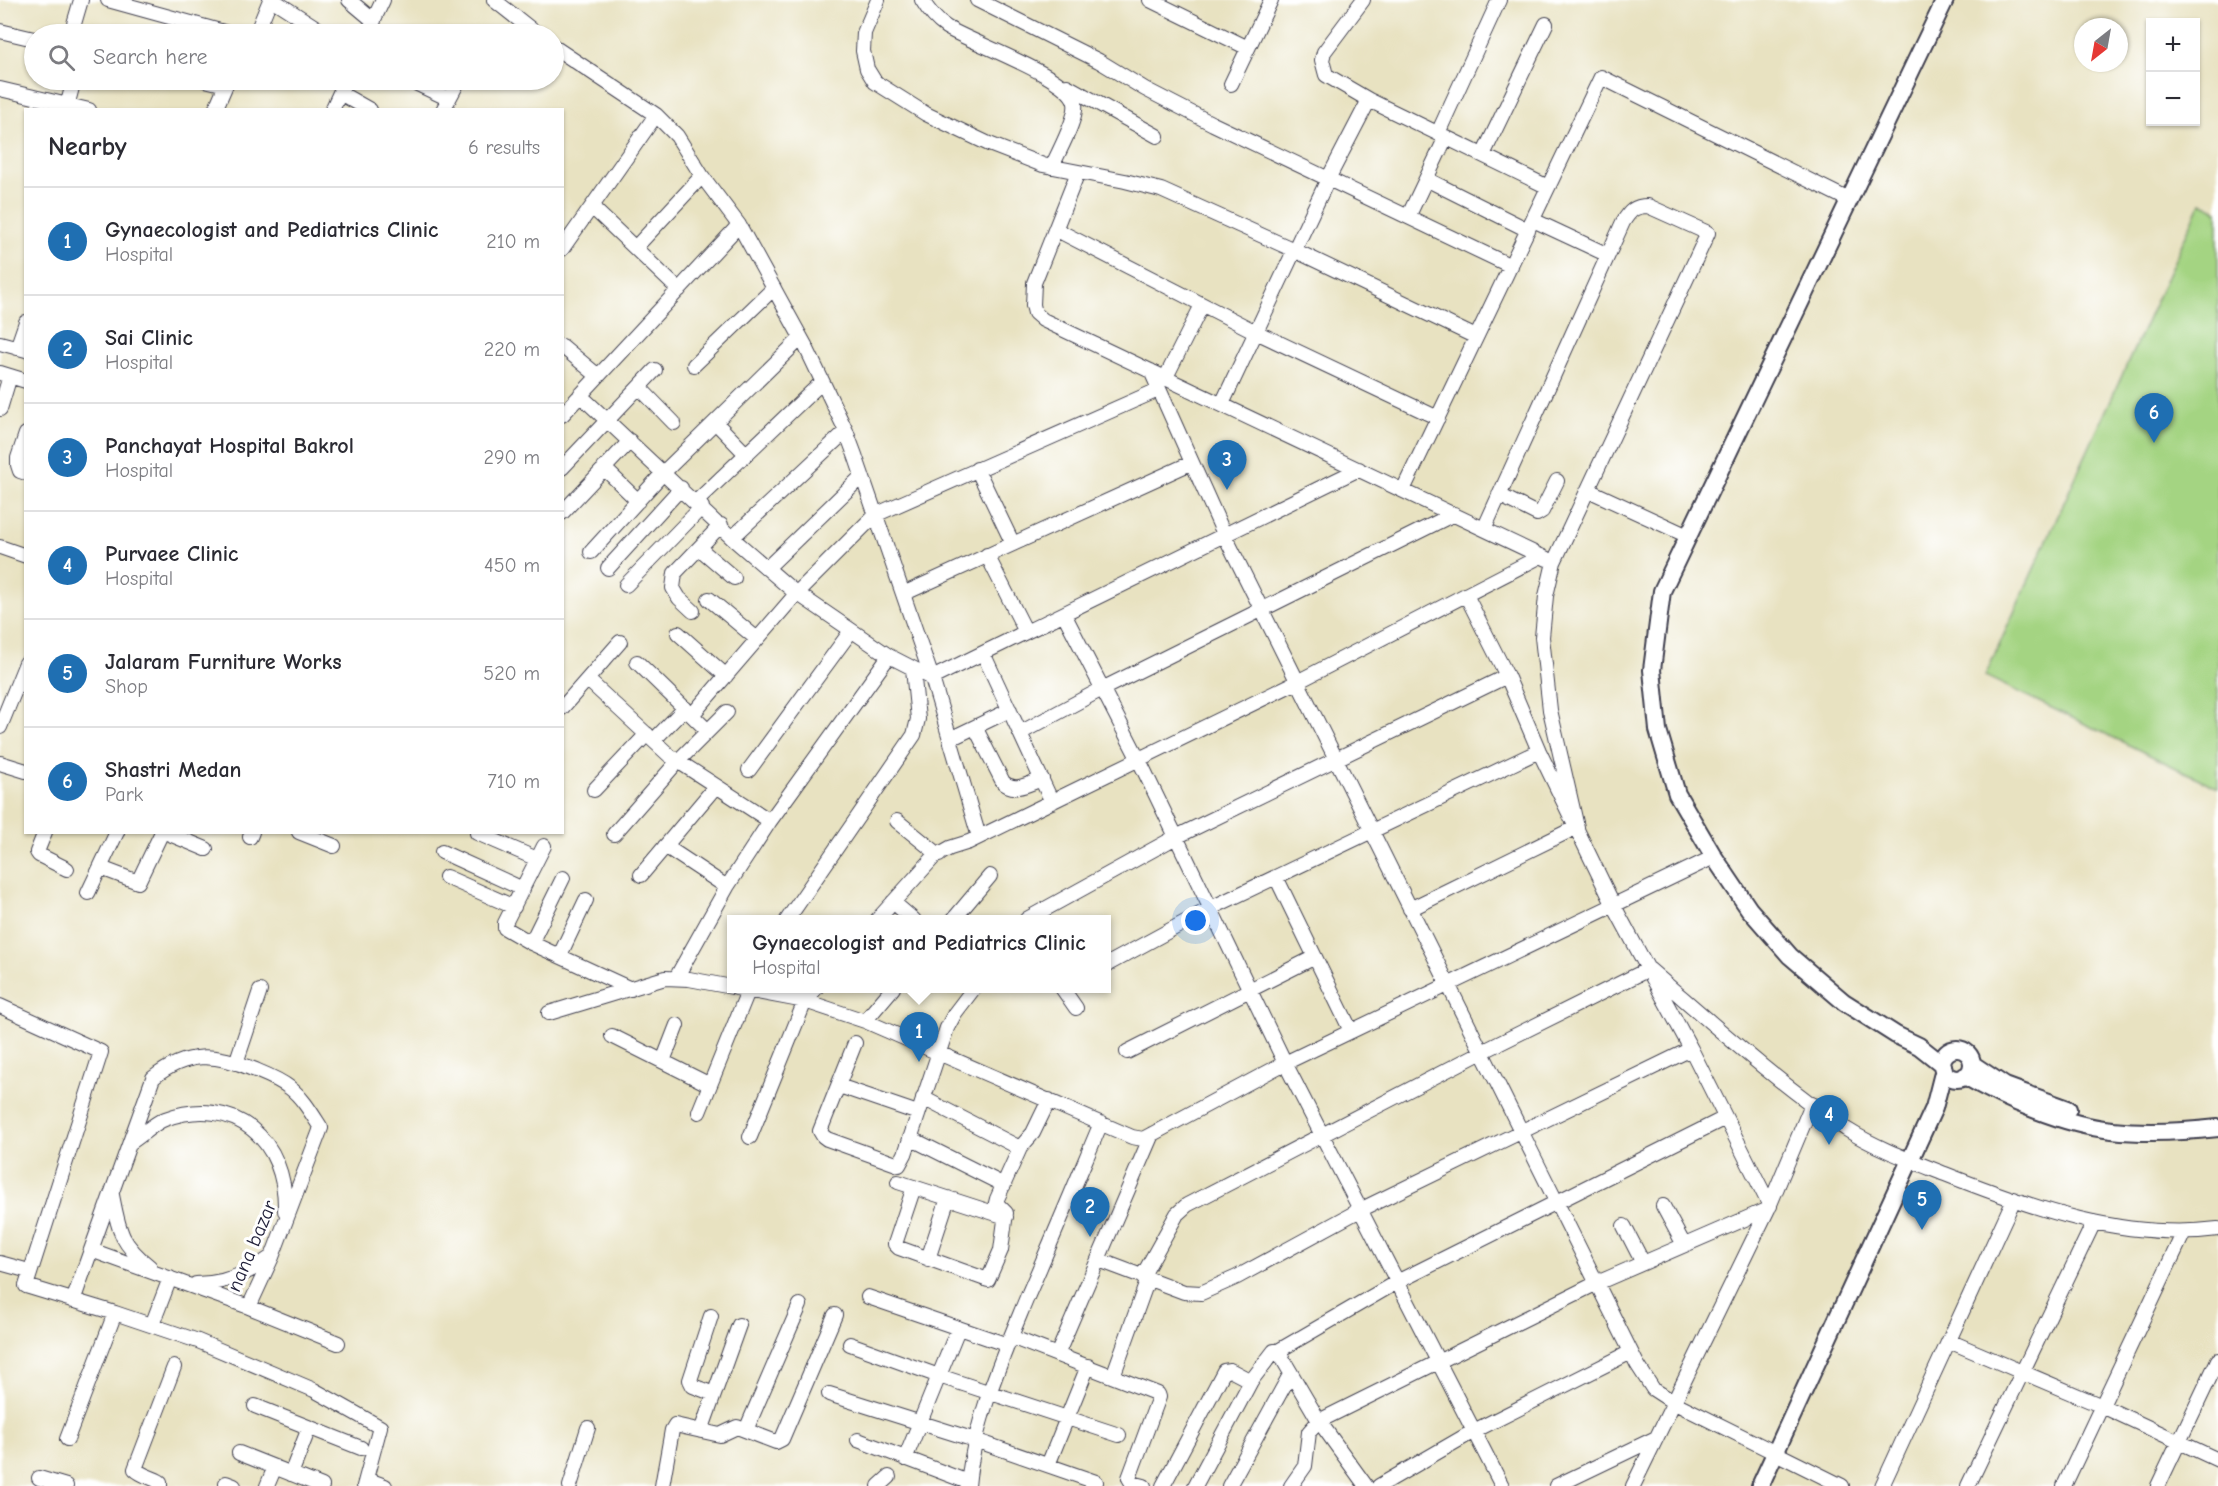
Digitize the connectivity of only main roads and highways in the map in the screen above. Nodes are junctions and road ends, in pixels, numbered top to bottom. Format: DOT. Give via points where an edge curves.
graph roads {
  1 [pos="1945,0"];
  2 [pos="1945,1062"];
  3 [pos="1965,1073"];
  4 [pos="1934,1108"];
  5 [pos="2218,1118"];
  6 [pos="2218,1128"];
  7 [pos="1760,1486"];
  1 -- 2 [label="main road" via="1662,591 1652,670 1658,730 1677,794 1749,909 1790,956 1844,1002"];
  2 -- 3 [label="main road" via="1949,1076"];
  2 -- 3 [label="main road" via="1958,1049 1966,1052 1971,1058"];
  2 -- 4 [label="main road"];
  3 -- 4 [label="main road"];
  3 -- 5 [label="main road" via="2083,1114 2113,1120 2164,1123"];
  3 -- 6 [label="main road" via="1999,1095 2110,1130 2180,1133"];
  4 -- 7 [label="main road"];
}
